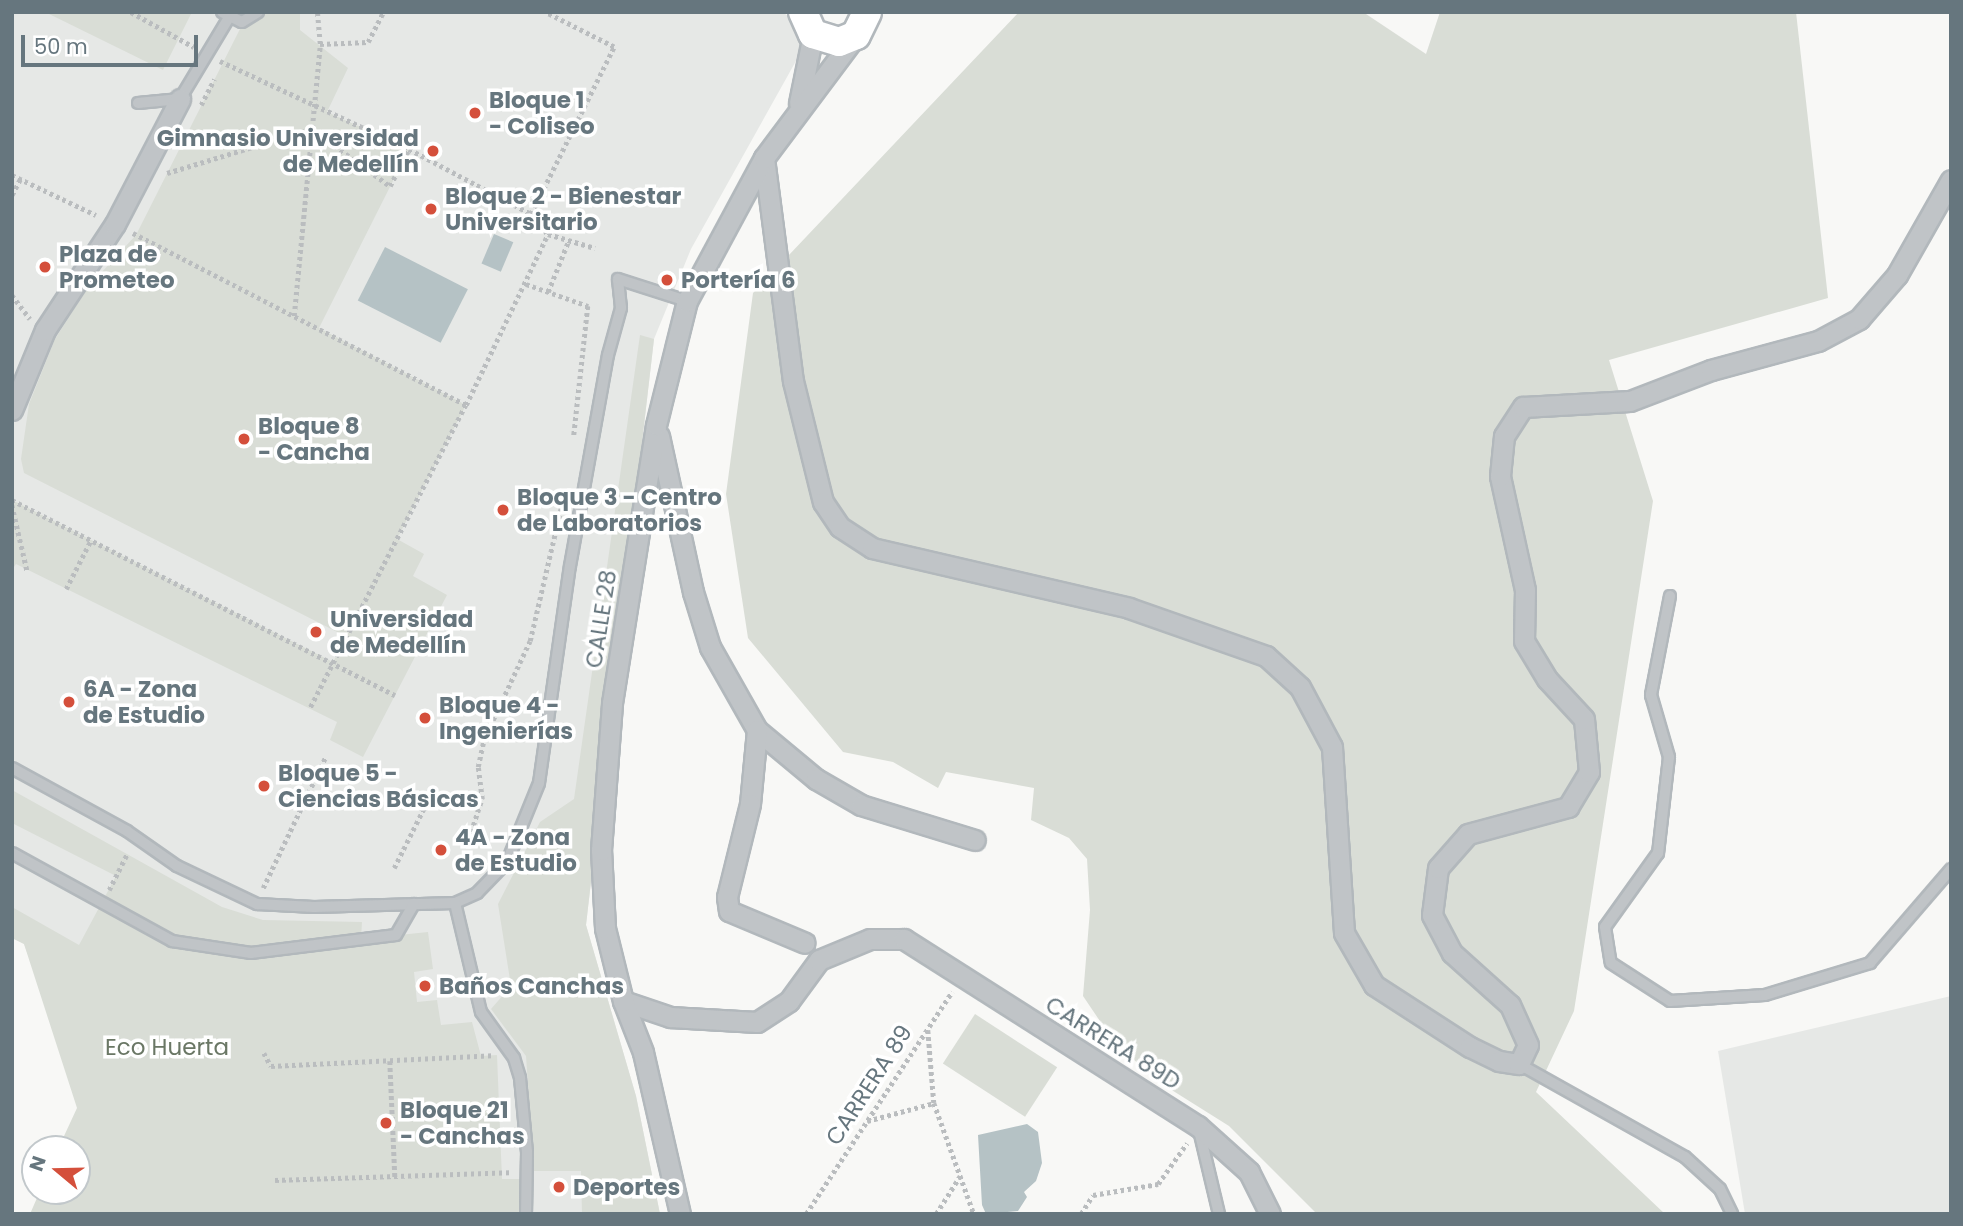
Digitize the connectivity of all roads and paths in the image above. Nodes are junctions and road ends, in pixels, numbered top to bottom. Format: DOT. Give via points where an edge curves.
graph roads {
  1 [pos="258,12"];
  2 [pos="317,12"];
  3 [pos="383,12"];
  4 [pos="545,12"];
  5 [pos="225,16"];
  6 [pos="804,19"];
  7 [pos="865,19"];
  8 [pos="320,44"];
  9 [pos="224,59"];
  10 [pos="180,99"];
  11 [pos="138,103"];
  12 [pos="315,106"];
  13 [pos="200,108"];
  14 [pos="792,120"];
  15 [pos="312,128"];
  16 [pos="409,149"];
  17 [pos="764,158"];
  18 [pos="172,163"];
  19 [pos="12,175"];
  20 [pos="20,179"];
  21 [pos="1951,180"];
  22 [pos="12,194"];
  23 [pos="531,214"];
  24 [pos="115,224"];
  25 [pos="548,234"];
  26 [pos="136,235"];
  27 [pos="568,242"];
  28 [pos="595,248"];
  29 [pos="526,284"];
  30 [pos="548,292"];
  31 [pos="12,295"];
  32 [pos="687,302"];
  33 [pos="295,316"];
  34 [pos="45,330"];
  35 [pos="466,405"];
  36 [pos="12,410"];
  37 [pos="656,425"];
  38 [pos="573,449"];
  39 [pos="565,492"];
  40 [pos="12,502"];
  41 [pos="91,540"];
  42 [pos="27,570"];
  43 [pos="66,590"];
  44 [pos="1670,596"];
  45 [pos="334,662"];
  46 [pos="395,695"];
  47 [pos="310,709"];
  48 [pos="464,730"];
  49 [pos="757,730"];
  50 [pos="484,739"];
  51 [pos="326,757"];
  52 [pos="12,768"];
  53 [pos="424,808"];
  54 [pos="975,839"];
  55 [pos="457,844"];
  56 [pos="12,853"];
  57 [pos="127,854"];
  58 [pos="394,868"];
  59 [pos="1951,869"];
  60 [pos="263,888"];
  61 [pos="102,903"];
  62 [pos="455,903"];
  63 [pos="414,904"];
  64 [pos="805,943"];
  65 [pos="963,977"];
  66 [pos="623,1001"];
  67 [pos="928,1028"];
  68 [pos="264,1053"];
  69 [pos="498,1055"];
  70 [pos="390,1061"];
  71 [pos="1519,1064"];
  72 [pos="934,1103"];
  73 [pos="866,1122"];
  74 [pos="1198,1126"];
  75 [pos="526,1171"];
  76 [pos="960,1176"];
  77 [pos="395,1177"];
  78 [pos="275,1180"];
  79 [pos="526,1214"];
  80 [pos="680,1214"];
  81 [pos="806,1214"];
  82 [pos="936,1214"];
  83 [pos="974,1214"];
  84 [pos="1080,1214"];
  85 [pos="1219,1214"];
  86 [pos="1270,1214"];
  87 [pos="1732,1214"];
  1 -- 5 [label="lane" via="242,22"];
  2 -- 8 [label="path"];
  3 -- 8 [label="path" via="368,42"];
  4 -- 23 [label="path" via="614,47"];
  5 -- 10 [label="lane"];
  6 -- 7 [label="street" via="839,42"];
  6 -- 14 [label="street" via="802,96"];
  7 -- 14 [label="street, CALLE 28"];
  8 -- 12 [label="path"];
  9 -- 13 [label="path"];
  10 -- 11 [label="lane"];
  10 -- 24 [label="street"];
  12 -- 15 [label="path"];
  12 -- 16 [label="path"];
  14 -- 17 [label="street, CALLE 28"];
  15 -- 16 [label="path" via="390,186"];
  15 -- 18 [label="path" via="167,173"];
  15 -- 33 [label="path"];
  16 -- 23 [label="path"];
  17 -- 32 [label="street, CALLE 28"];
  17 -- 71 [label="street" via="793,381 823,502 840,527 872,548 1129,608 1266,656 1300,687 1332,747 1344,933 1374,985 1471,1047 1499,1061"];
  19 -- 20 [label="path"];
  20 -- 22 [label="path"];
  20 -- 24 [label="path"];
  21 -- 71 [label="street" via="1896,275 1859,319 1818,341 1711,370 1630,401 1523,407 1504,436 1500,475 1525,590 1524,641 1547,679 1584,719 1589,772 1568,807 1468,834 1438,868 1432,915 1452,953 1510,1005 1528,1045"];
  23 -- 25 [label="path"];
  24 -- 34 [label="street"];
  25 -- 27 [label="path"];
  25 -- 29 [label="path"];
  26 -- 33 [label="path"];
  27 -- 28 [label="path"];
  27 -- 30 [label="path"];
  29 -- 30 [label="path"];
  29 -- 35 [label="path"];
  30 -- 38 [label="path" via="588,306"];
  31 -- 34 [label="path" via="26,316"];
  32 -- 37 [label="street, CALLE 28"];
  32 -- 62 [label="lane" via="618,279 621,308 608,355 570,566 539,783 507,862 488,885"];
  33 -- 35 [label="path"];
  34 -- 36 [label="street"];
  35 -- 45 [label="path"];
  37 -- 49 [label="street" via="692,592 710,647"];
  37 -- 66 [label="street, CALLE 28" via="612,702 604,788 605,928"];
  39 -- 50 [label="path" via="530,641"];
  40 -- 41 [label="path"];
  40 -- 42 [label="path"];
  41 -- 43 [label="path"];
  41 -- 45 [label="path"];
  44 -- 59 [label="lane" via="1651,695 1669,757 1658,853 1605,927 1611,963 1670,1001 1765,995 1870,963"];
  45 -- 46 [label="path"];
  45 -- 47 [label="path"];
  48 -- 50 [label="path"];
  49 -- 54 [label="street" via="816,779 861,805"];
  49 -- 64 [label="street" via="750,804 727,897 729,911"];
  50 -- 55 [label="path" via="478,767 482,799 471,832"];
  51 -- 60 [label="path"];
  52 -- 63 [label="lane" via="127,831 177,866 257,904"];
  53 -- 58 [label="path"];
  56 -- 61 [label="lane"];
  57 -- 61 [label="path"];
  61 -- 63 [label="lane" via="172,941 251,953 396,935"];
  62 -- 63 [label="lane"];
  62 -- 75 [label="lane" via="481,1012 514,1058 520,1078"];
  65 -- 66 [label="street, CARRERA 89D" via="904,939 870,939 819,960 789,1001 757,1022 670,1017"];
  65 -- 67 [label="path, CARRERA 89"];
  65 -- 74 [label="street, CARRERA 89D"];
  66 -- 80 [label="street, CALLE 28" via="643,1052"];
  67 -- 72 [label="path"];
  67 -- 73 [label="path, CARRERA 89"];
  68 -- 70 [label="path" via="271,1066"];
  69 -- 70 [label="path"];
  70 -- 77 [label="path"];
  71 -- 87 [label="lane" via="1685,1157 1720,1189"];
  72 -- 73 [label="path"];
  72 -- 76 [label="path"];
  73 -- 81 [label="path, CARRERA 89"];
  74 -- 84 [label="path" via="1158,1184 1093,1195"];
  74 -- 85 [label="lane"];
  74 -- 86 [label="street, CARRERA 89D" via="1249,1172"];
  75 -- 77 [label="path"];
  75 -- 79 [label="lane"];
  76 -- 82 [label="path"];
  76 -- 83 [label="path"];
  77 -- 78 [label="path"];
}
